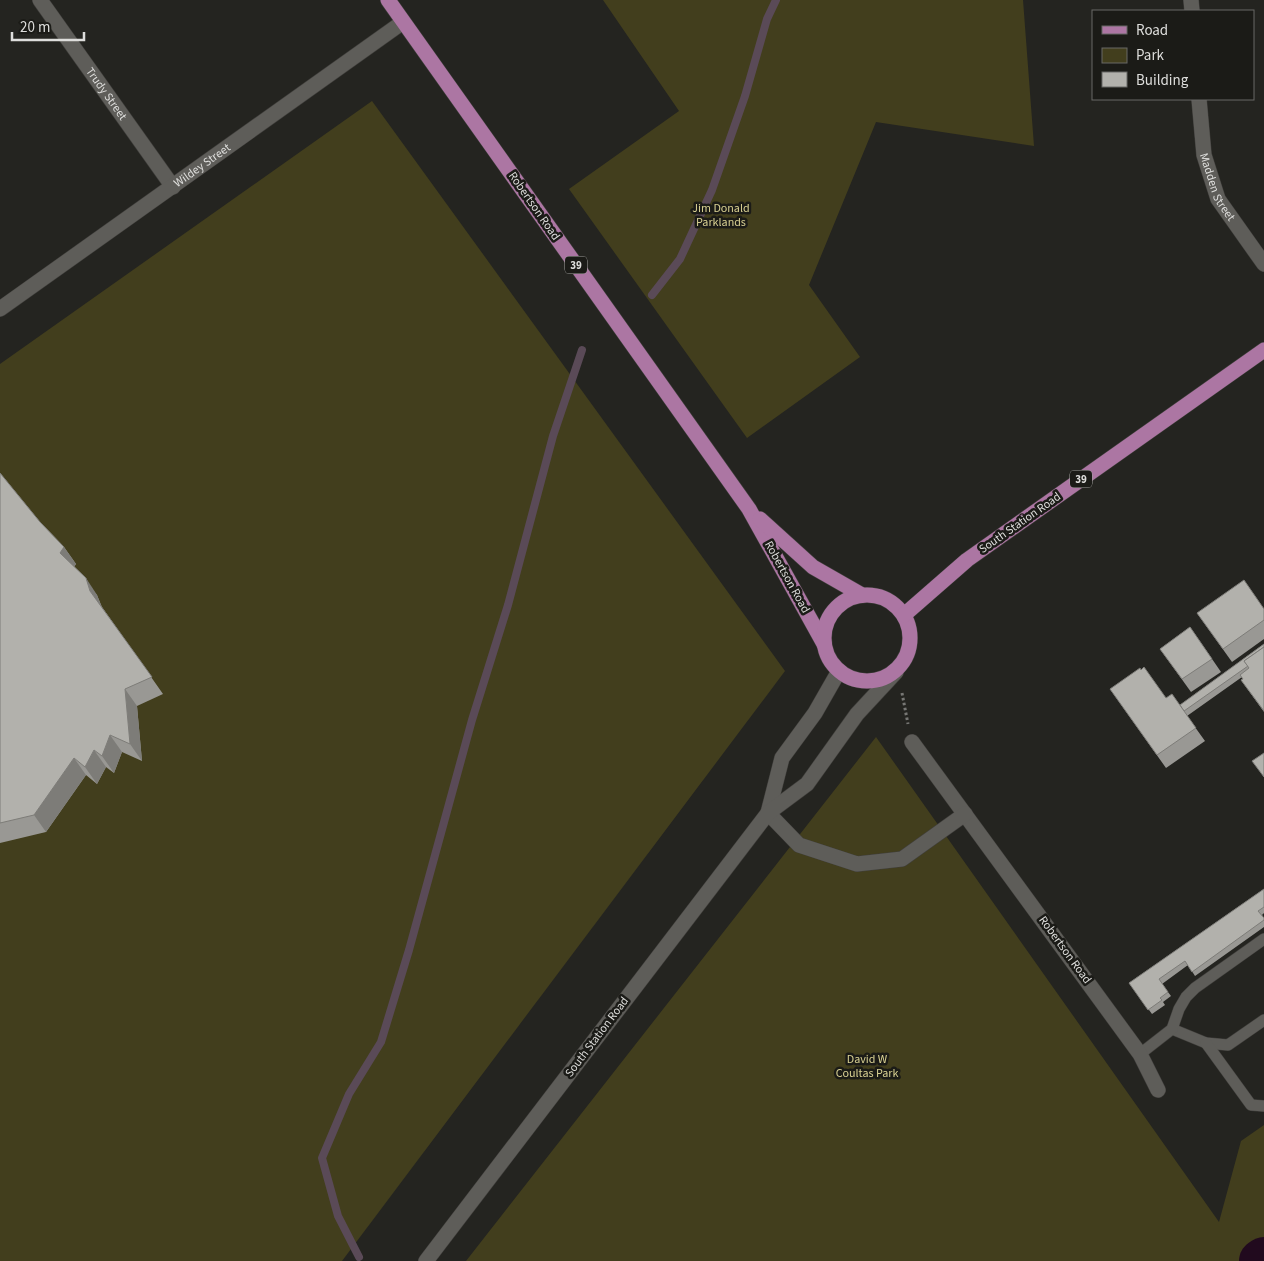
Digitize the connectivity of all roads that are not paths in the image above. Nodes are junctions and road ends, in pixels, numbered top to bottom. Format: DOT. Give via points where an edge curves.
graph roads {
  1 [pos="40,0"];
  2 [pos="388,0"];
  3 [pos="403,22"];
  4 [pos="1199,100"];
  5 [pos="173,187"];
  6 [pos="1264,264"];
  7 [pos="0,309"];
  8 [pos="1264,350"];
  9 [pos="750,509"];
  10 [pos="862,595"];
  11 [pos="904,615"];
  12 [pos="824,644"];
  13 [pos="900,666"];
  14 [pos="838,671"];
  15 [pos="912,742"];
  16 [pos="768,813"];
  17 [pos="965,814"];
  18 [pos="1264,938"];
  19 [pos="1264,1020"];
  20 [pos="1172,1030"];
  21 [pos="1206,1043"];
  22 [pos="1140,1054"];
  23 [pos="1158,1090"];
  24 [pos="1264,1106"];
  25 [pos="426,1261"];
  1 -- 5 [label="street, Trudy Street"];
  2 -- 3 [label="main road, Robertson Road / 39"];
  3 -- 5 [label="street, Wildey Street"];
  3 -- 9 [label="main road, Robertson Road / 39"];
  4 -- 6 [label="street, Madden Street" via="1204,155 1218,199"];
  5 -- 7 [label="street, Wildey Street"];
  8 -- 11 [label="main road, South Station Road / 39" via="967,560"];
  9 -- 10 [label="main road, Robertson Road / 39" via="813,567"];
  9 -- 12 [label="main road, Robertson Road / 39"];
  10 -- 11 [label="main road, 39" via="879,596"];
  10 -- 12 [label="main road" via="838,606 829,617 824,630"];
  11 -- 13 [label="main road" via="910,630 910,645"];
  12 -- 14 [label="main road, 39"];
  13 -- 14 [label="main road" via="882,679 867,682 852,679"];
  13 -- 16 [label="street, South Station Road" via="856,714 807,784"];
  14 -- 16 [label="street, South Station Road" via="815,713 782,758"];
  15 -- 17 [label="street, Robertson Road"];
  16 -- 17 [label="street" via="799,844 857,864 902,859"];
  16 -- 25 [label="street, South Station Road"];
  17 -- 22 [label="street, Robertson Road"];
  18 -- 20 [label="lane" via="1186,997"];
  19 -- 21 [label="lane" via="1228,1045"];
  20 -- 21 [label="lane"];
  20 -- 22 [label="lane"];
  21 -- 24 [label="lane" via="1251,1105"];
  22 -- 23 [label="street, Robertson Road"];
}
